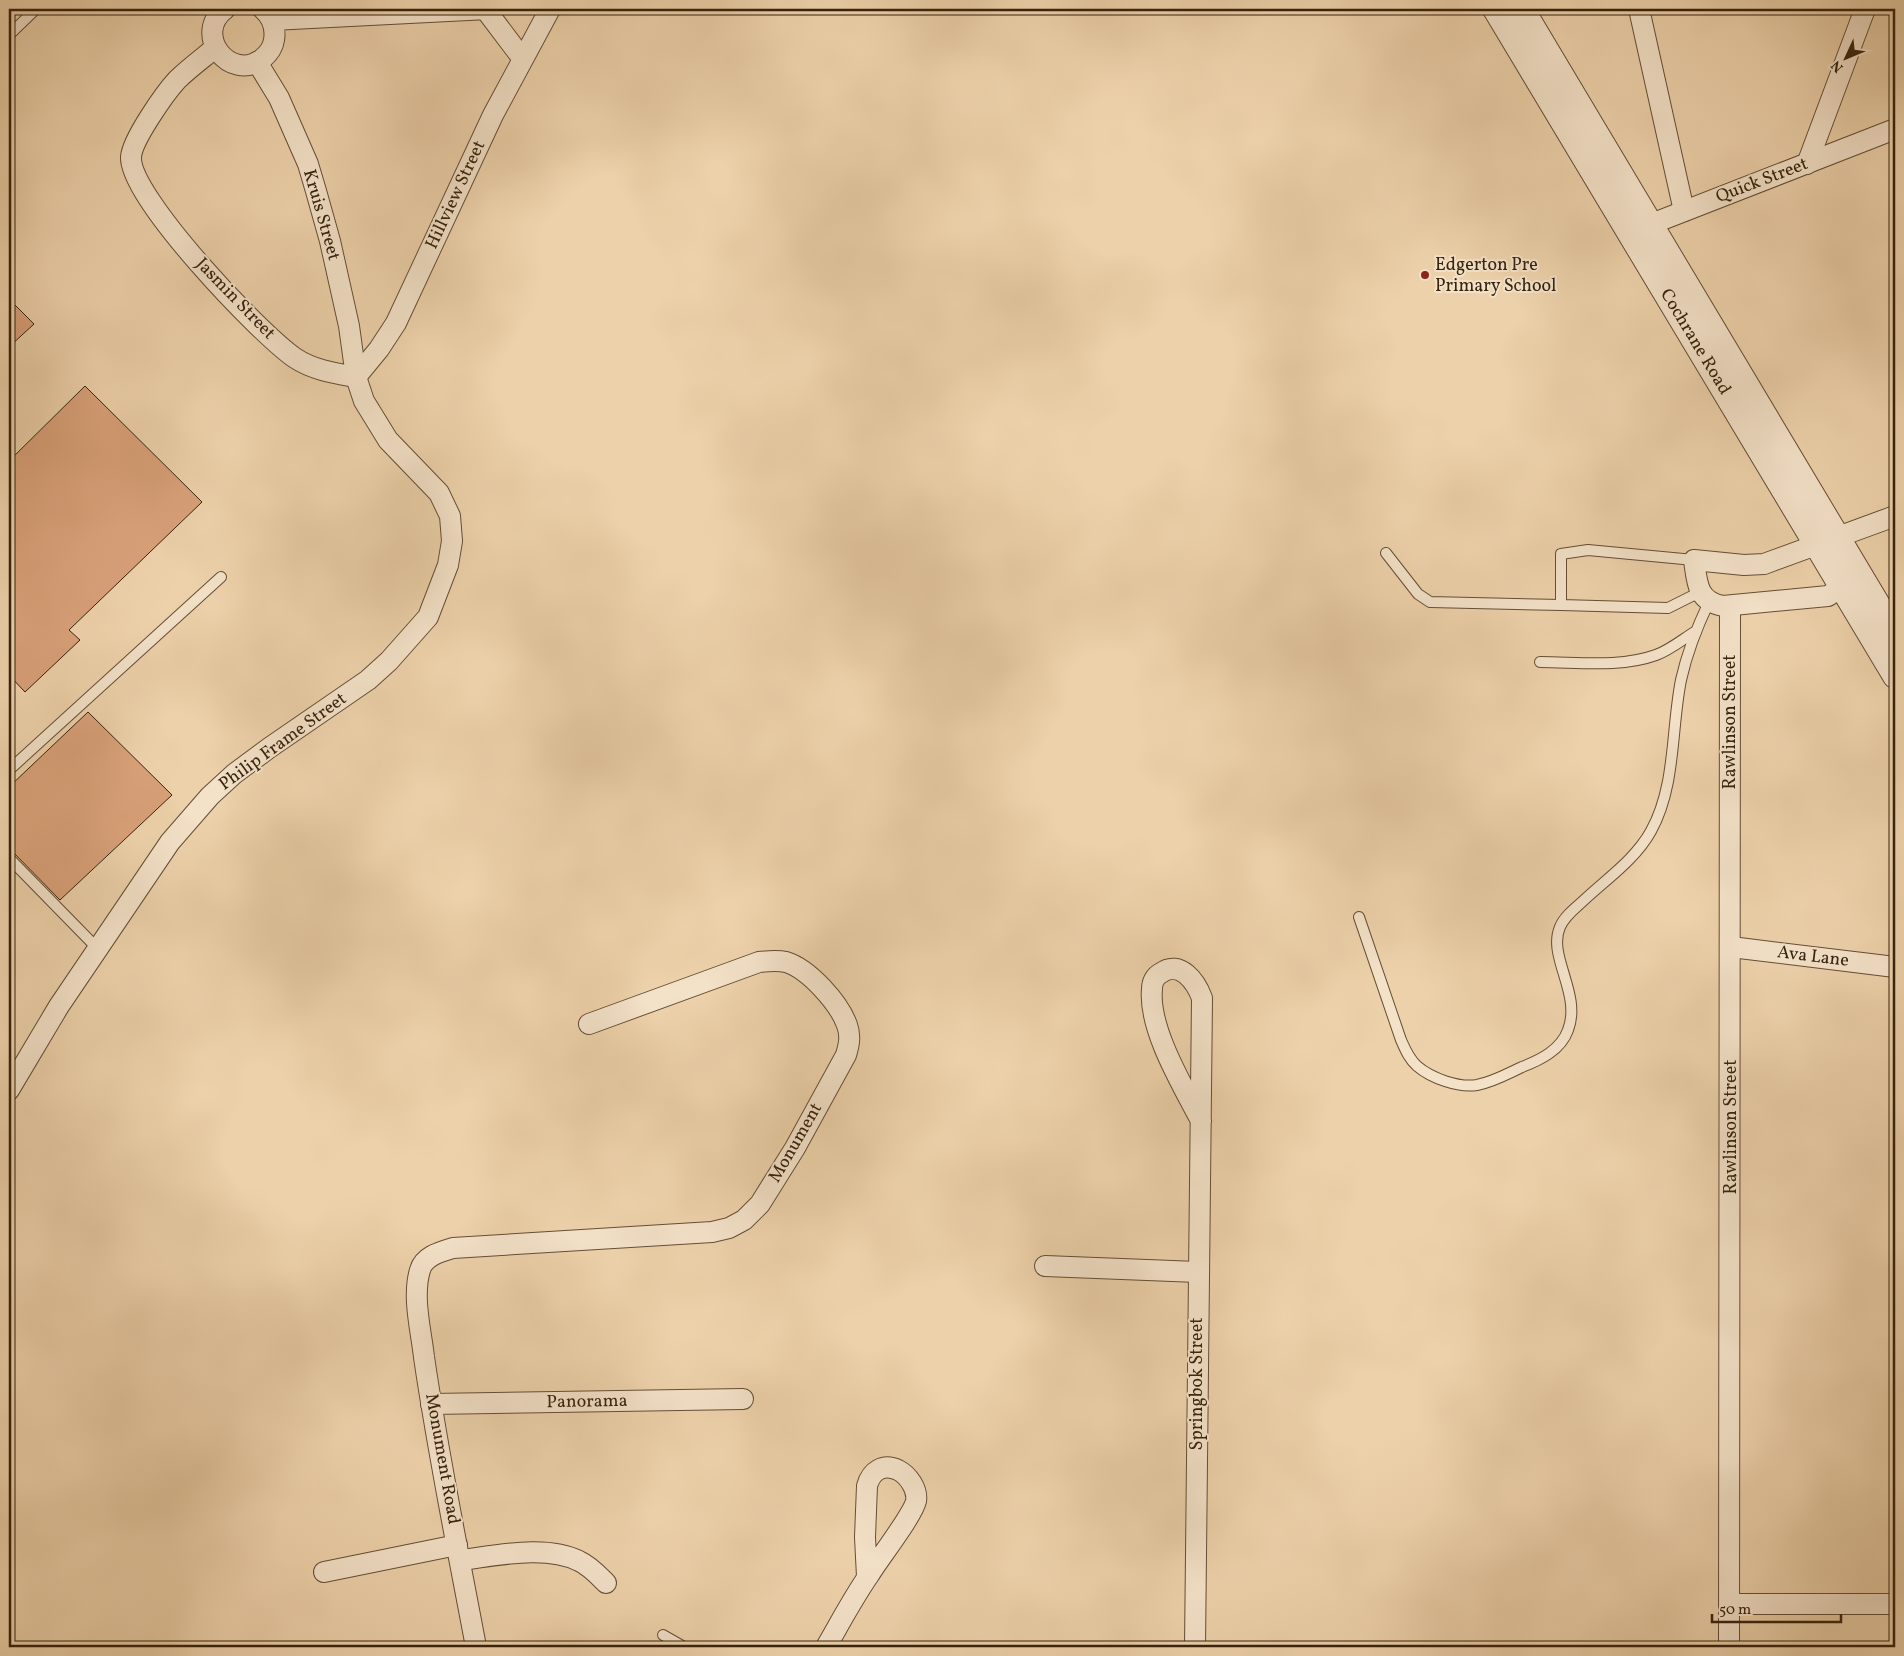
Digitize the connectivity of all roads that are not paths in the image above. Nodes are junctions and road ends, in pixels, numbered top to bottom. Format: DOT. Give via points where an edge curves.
graph roads {
  1 [pos="36,9"];
  2 [pos="225,9"];
  3 [pos="486,9"];
  4 [pos="550,9"];
  5 [pos="1495,9"];
  6 [pos="1522,9"];
  7 [pos="1639,9"];
  8 [pos="1865,9"];
  9 [pos="267,14"];
  10 [pos="9,36"];
  11 [pos="215,48"];
  12 [pos="522,58"];
  13 [pos="257,62"];
  14 [pos="1895,129"];
  15 [pos="1807,164"];
  16 [pos="1684,211"];
  17 [pos="1640,228"];
  18 [pos="356,377"];
  19 [pos="1895,516"];
  20 [pos="1828,542"];
  21 [pos="1386,553"];
  22 [pos="1694,560"];
  23 [pos="1854,565"];
  24 [pos="221,577"];
  25 [pos="1840,584"];
  26 [pos="1705,597"];
  27 [pos="1561,606"];
  28 [pos="1730,606"];
  29 [pos="1696,631"];
  30 [pos="1895,634"];
  31 [pos="1540,662"];
  32 [pos="1895,676"];
  33 [pos="9,770"];
  34 [pos="9,858"];
  35 [pos="1359,917"];
  36 [pos="1731,947"];
  37 [pos="98,949"];
  38 [pos="1895,966"];
  39 [pos="589,1024"];
  40 [pos="9,1090"];
  41 [pos="1201,1121"];
  42 [pos="1045,1266"];
  43 [pos="420,1269"];
  44 [pos="1198,1272"];
  45 [pos="742,1399"];
  46 [pos="431,1404"];
  47 [pos="458,1553"];
  48 [pos="324,1572"];
  49 [pos="868,1577"];
  50 [pos="606,1583"];
  51 [pos="1730,1604"];
  52 [pos="1895,1604"];
  53 [pos="663,1635"];
  54 [pos="476,1647"];
  55 [pos="684,1647"];
  56 [pos="826,1647"];
  57 [pos="1195,1647"];
  58 [pos="1729,1647"];
  1 -- 10 [label="lane"];
  2 -- 11 [label="street" via="214,24"];
  3 -- 9 [label="street"];
  3 -- 12 [label="street"];
  4 -- 12 [label="street, Hillview Street"];
  5 -- 17 [label="street, Cochrane Road"];
  6 -- 17 [label="street, Cochrane Road"];
  7 -- 16 [label="street"];
  8 -- 15 [label="street"];
  9 -- 13 [label="street" via="275,32 274,44"];
  11 -- 13 [label="street" via="233,64"];
  11 -- 18 [label="street, Jasmin Street" via="177,80 152,115 134,144 132,168 177,238 274,342 296,359 322,371"];
  12 -- 18 [label="street, Hillview Street" via="396,323"];
  13 -- 18 [label="street, Kruis Street" via="279,98 308,164 330,241 349,326"];
  14 -- 15 [label="street, Quick Street"];
  15 -- 16 [label="street, Quick Street"];
  16 -- 17 [label="street, Quick Street"];
  17 -- 20 [label="street, Cochrane Road"];
  18 -- 37 [label="street, Philip Frame Street" via="364,401 388,440 439,493 450,516 452,541 448,566 428,617 368,680 269,748 210,796 170,842"];
  19 -- 20 [label="street"];
  20 -- 22 [label="street" via="1764,564"];
  20 -- 23 [label="street, Cochrane Road"];
  20 -- 25 [label="street, Cochrane Road"];
  21 -- 27 [label="lane" via="1418,594 1430,602"];
  22 -- 26 [label="street" via="1697,580"];
  22 -- 27 [label="lane" via="1588,550 1561,554"];
  23 -- 25 [label="street"];
  23 -- 30 [label="street, Cochrane Road"];
  24 -- 33 [label="lane"];
  25 -- 28 [label="street" via="1828,596"];
  25 -- 32 [label="street, Cochrane Road"];
  26 -- 27 [label="lane" via="1668,608"];
  26 -- 28 [label="street" via="1715,605"];
  26 -- 29 [label="lane"];
  28 -- 36 [label="street, Rawlinson Street"];
  29 -- 31 [label="lane" via="1658,654 1638,660"];
  29 -- 35 [label="lane" via="1681,680 1667,791 1650,832 1620,868 1572,911 1559,929 1560,959 1572,1010 1568,1032 1556,1048 1543,1059 1474,1086 1440,1079 1422,1069 1410,1059 1401,1040"];
  34 -- 37 [label="lane"];
  36 -- 38 [label="street, Ava Lane"];
  36 -- 51 [label="street, Rawlinson Street"];
  37 -- 40 [label="street, Philip Frame Street" via="59,1006"];
  39 -- 43 [label="street, Monument" via="759,962 776,960 788,963 820,985 840,1011 850,1042 846,1055 760,1204 744,1220 729,1228 712,1232 453,1248 438,1252"];
  41 -- 41 [label="street, Springbok Street" via="1202,998 1194,982 1184,973 1176,968 1168,969 1155,978 1152,989 1155,1020 1168,1057"];
  41 -- 44 [label="street, Springbok Street"];
  42 -- 44 [label="street"];
  43 -- 46 [label="street, Monument Road" via="418,1314"];
  44 -- 57 [label="street, Springbok Street"];
  45 -- 46 [label="street, Panorama"];
  46 -- 47 [label="street, Monument Road"];
  47 -- 48 [label="street"];
  47 -- 50 [label="street" via="531,1552 566,1556 593,1570"];
  47 -- 54 [label="street, Monument Road"];
  49 -- 49 [label="street" via="916,1501 912,1483 903,1473 883,1466 873,1472 867,1486 865,1537"];
  49 -- 56 [label="street"];
  51 -- 52 [label="street"];
  51 -- 58 [label="street, Rawlinson Street"];
  53 -- 55 [label="lane"];
}
